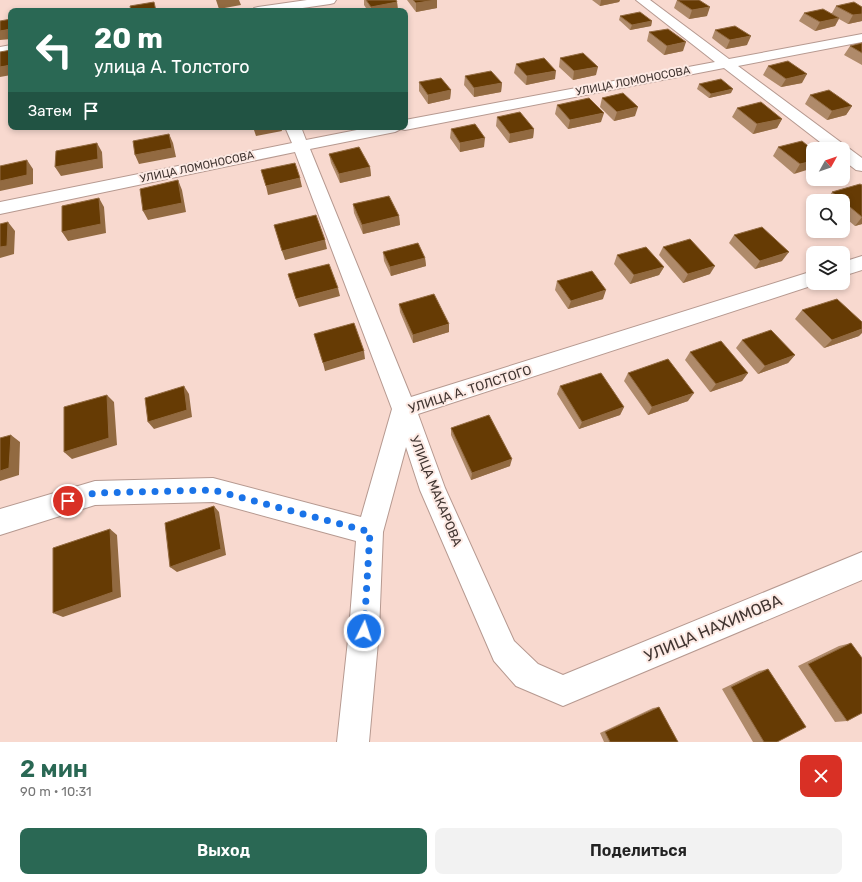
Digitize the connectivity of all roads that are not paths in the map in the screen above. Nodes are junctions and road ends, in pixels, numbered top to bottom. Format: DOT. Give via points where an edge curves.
graph roads {
  1 [pos="330,0"];
  2 [pos="642,0"];
  3 [pos="262,8"];
  4 [pos="862,38"];
  5 [pos="726,63"];
  6 [pos="408,124"];
  7 [pos="361,130"];
  8 [pos="296,136"];
  9 [pos="830,142"];
  10 [pos="850,157"];
  11 [pos="862,166"];
  12 [pos="0,208"];
  13 [pos="862,263"];
  14 [pos="850,267"];
  15 [pos="806,280"];
  16 [pos="404,409"];
  17 [pos="0,522"];
  18 [pos="370,532"];
  19 [pos="862,566"];
  20 [pos="563,691"];
  21 [pos="353,742"];
  1 -- 3 [label="street"];
  2 -- 5 [label="street"];
  4 -- 5 [label="street, УЛИЦА ЛОМОНОСОВА"];
  5 -- 6 [label="street, УЛИЦА ЛОМОНОСОВА"];
  5 -- 9 [label="street"];
  7 -- 8 [label="street, УЛИЦА ЛОМОНОСОВА"];
  8 -- 12 [label="street, УЛИЦА ЛОМОНОСОВА"];
  8 -- 16 [label="street, УЛИЦА МАКАРОВА"];
  10 -- 11 [label="street"];
  13 -- 14 [label="street"];
  15 -- 16 [label="street, УЛИЦА А. ТОЛСТОГО"];
  16 -- 18 [label="street, УЛИЦА А. ТОЛСТОГО"];
  16 -- 20 [label="street, УЛИЦА МАКАРОВА" via="433,490 504,652 527,675"];
  17 -- 18 [label="street" via="95,493 213,490"];
  18 -- 21 [label="street" via="364,631"];
  19 -- 20 [label="street, УЛИЦА НАХИМОВА"];
}
